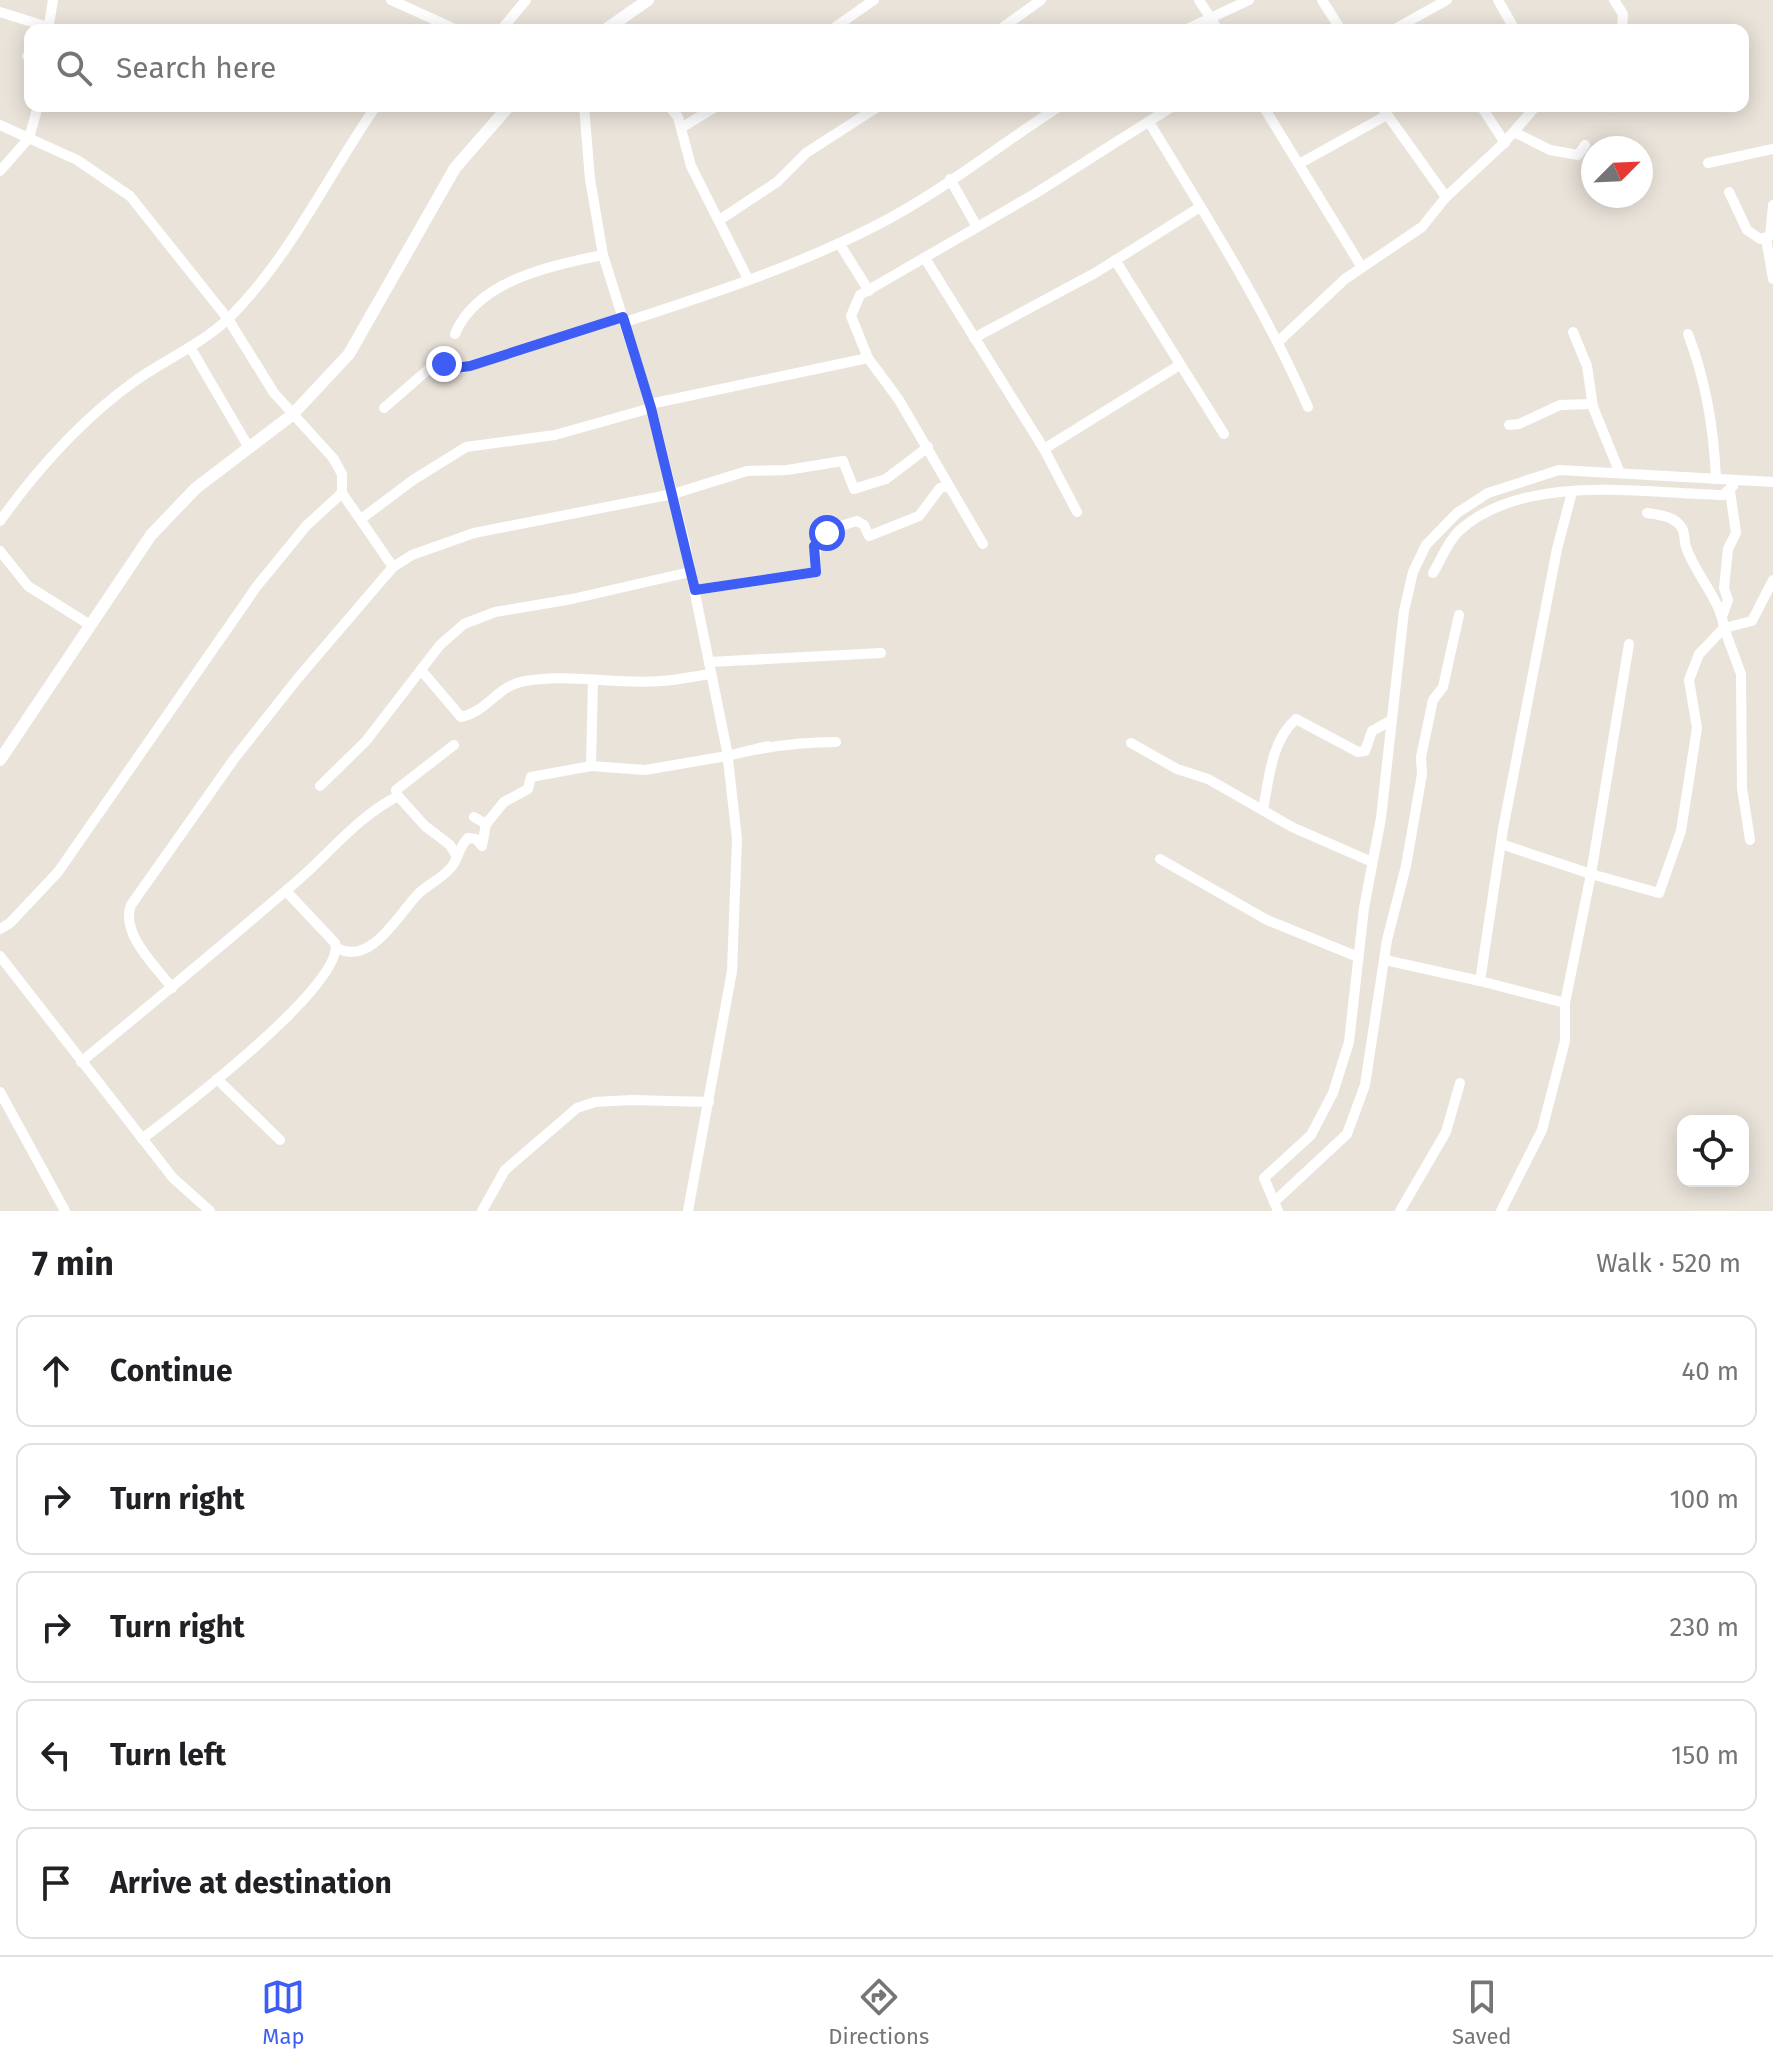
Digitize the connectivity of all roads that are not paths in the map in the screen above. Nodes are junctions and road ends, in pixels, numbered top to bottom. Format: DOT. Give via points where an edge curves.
graph roads {
  1 [pos="53,0"];
  2 [pos="391,0"];
  3 [pos="526,0"];
  4 [pos="648,0"];
  5 [pos="874,0"];
  6 [pos="1041,0"];
  7 [pos="1199,0"];
  8 [pos="1249,0"];
  9 [pos="1322,0"];
  10 [pos="1447,0"];
  11 [pos="1498,0"];
  12 [pos="1614,0"];
  13 [pos="0,12"];
  14 [pos="1212,18"];
  15 [pos="34,24"];
  16 [pos="49,24"];
  17 [pos="435,24"];
  18 [pos="506,24"];
  19 [pos="614,24"];
  20 [pos="840,24"];
  21 [pos="1007,24"];
  22 [pos="1198,24"];
  23 [pos="1215,24"];
  24 [pos="1337,24"];
  25 [pos="1407,24"];
  26 [pos="1512,24"];
  27 [pos="1622,24"];
  28 [pos="36,112"];
  29 [pos="372,112"];
  30 [pos="504,112"];
  31 [pos="584,112"];
  32 [pos="672,112"];
  33 [pos="707,112"];
  34 [pos="870,112"];
  35 [pos="1051,112"];
  36 [pos="1164,112"];
  37 [pos="1267,112"];
  38 [pos="1382,112"];
  39 [pos="1385,112"];
  40 [pos="1485,112"];
  41 [pos="1531,112"];
  42 [pos="1149,122"];
  43 [pos="0,125"];
  44 [pos="681,128"];
  45 [pos="1514,132"];
  46 [pos="29,138"];
  47 [pos="1505,143"];
  48 [pos="1773,149"];
  49 [pos="1581,151"];
  50 [pos="1708,163"];
  51 [pos="1299,164"];
  52 [pos="0,171"];
  53 [pos="950,179"];
  54 [pos="1729,192"];
  55 [pos="1446,197"];
  56 [pos="1773,205"];
  57 [pos="1200,207"];
  58 [pos="721,219"];
  59 [pos="977,227"];
  60 [pos="1766,238"];
  61 [pos="839,243"];
  62 [pos="603,255"];
  63 [pos="926,260"];
  64 [pos="1115,260"];
  65 [pos="1361,266"];
  66 [pos="748,279"];
  67 [pos="1773,279"];
  68 [pos="869,291"];
  69 [pos="228,319"];
  70 [pos="624,320"];
  71 [pos="1573,332"];
  72 [pos="455,334"];
  73 [pos="1688,334"];
  74 [pos="974,338"];
  75 [pos="1279,341"];
  76 [pos="190,347"];
  77 [pos="868,358"];
  78 [pos="1178,366"];
  79 [pos="1592,404"];
  80 [pos="651,406"];
  81 [pos="1308,407"];
  82 [pos="384,408"];
  83 [pos="292,415"];
  84 [pos="1509,425"];
  85 [pos="1224,434"];
  86 [pos="248,446"];
  87 [pos="928,447"];
  88 [pos="1044,449"];
  89 [pos="1619,471"];
  90 [pos="1716,479"];
  91 [pos="1773,482"];
  92 [pos="948,486"];
  93 [pos="1730,486"];
  94 [pos="1572,492"];
  95 [pos="342,493"];
  96 [pos="673,494"];
  97 [pos="1077,512"];
  98 [pos="1647,513"];
  99 [pos="361,519"];
  100 [pos="0,521"];
  101 [pos="983,544"];
  102 [pos="0,551"];
  103 [pos="393,567"];
  104 [pos="690,572"];
  105 [pos="1433,573"];
  106 [pos="1773,580"];
  107 [pos="695,590"];
  108 [pos="1723,614"];
  109 [pos="1459,615"];
  110 [pos="90,625"];
  111 [pos="1724,628"];
  112 [pos="1629,644"];
  113 [pos="881,653"];
  114 [pos="710,668"];
  115 [pos="421,670"];
  116 [pos="593,680"];
  117 [pos="1392,720"];
  118 [pos="836,742"];
  119 [pos="1131,743"];
  120 [pos="454,745"];
  121 [pos="727,756"];
  122 [pos="0,760"];
  123 [pos="591,766"];
  124 [pos="320,786"];
  125 [pos="398,796"];
  126 [pos="1263,810"];
  127 [pos="474,817"];
  128 [pos="486,824"];
  129 [pos="1750,840"];
  130 [pos="1501,844"];
  131 [pos="456,855"];
  132 [pos="1160,859"];
  133 [pos="1372,862"];
  134 [pos="1591,874"];
  135 [pos="286,891"];
  136 [pos="0,929"];
  137 [pos="337,948"];
  138 [pos="0,956"];
  139 [pos="1358,957"];
  140 [pos="1385,960"];
  141 [pos="1480,981"];
  142 [pos="172,988"];
  143 [pos="1565,1003"];
  144 [pos="81,1062"];
  145 [pos="217,1079"];
  146 [pos="1460,1083"];
  147 [pos="0,1092"];
  148 [pos="709,1102"];
  149 [pos="142,1139"];
  150 [pos="280,1140"];
  151 [pos="1276,1206"];
  152 [pos="65,1211"];
  153 [pos="210,1211"];
  154 [pos="482,1211"];
  155 [pos="688,1211"];
  156 [pos="1400,1211"];
  157 [pos="1501,1211"];
  1 -- 16 [label="street"];
  2 -- 17 [label="street"];
  3 -- 18 [label="street"];
  4 -- 19 [label="street"];
  5 -- 20 [label="street"];
  6 -- 21 [label="street"];
  7 -- 14 [label="street"];
  8 -- 14 [label="street"];
  9 -- 24 [label="street"];
  10 -- 25 [label="street"];
  11 -- 26 [label="street"];
  12 -- 27 [label="street"];
  13 -- 15 [label="street"];
  14 -- 22 [label="street"];
  14 -- 23 [label="street"];
  28 -- 46 [label="street"];
  29 -- 69 [label="street" via="305,223"];
  30 -- 83 [label="street" via="455,168 363,336"];
  31 -- 62 [label="street"];
  32 -- 44 [label="street"];
  33 -- 44 [label="street"];
  34 -- 58 [label="street"];
  35 -- 53 [label="street"];
  36 -- 42 [label="street"];
  37 -- 51 [label="street"];
  38 -- 51 [label="street"];
  39 -- 55 [label="street"];
  40 -- 47 [label="street"];
  41 -- 45 [label="street"];
  42 -- 57 [label="street"];
  42 -- 59 [label="street"];
  43 -- 46 [label="street"];
  44 -- 58 [label="street" via="691,166"];
  45 -- 47 [label="street"];
  45 -- 49 [label="street" via="1565,155"];
  46 -- 52 [label="street"];
  46 -- 69 [label="street" via="98,172 130,196"];
  47 -- 55 [label="street"];
  48 -- 50 [label="street"];
  51 -- 65 [label="street"];
  53 -- 59 [label="street"];
  53 -- 61 [label="street"];
  54 -- 60 [label="street" via="1747,230"];
  55 -- 65 [label="street" via="1414,234"];
  56 -- 60 [label="street"];
  57 -- 64 [label="street"];
  57 -- 75 [label="street"];
  58 -- 66 [label="street"];
  59 -- 63 [label="street"];
  60 -- 67 [label="street"];
  61 -- 66 [label="street"];
  61 -- 68 [label="street"];
  62 -- 70 [label="street"];
  62 -- 72 [label="street" via="550,267 491,293 462,315"];
  63 -- 68 [label="street"];
  63 -- 74 [label="street"];
  64 -- 74 [label="street"];
  64 -- 78 [label="street"];
  65 -- 75 [label="street"];
  66 -- 70 [label="street"];
  68 -- 77 [label="street" via="855,302 851,316"];
  69 -- 76 [label="street"];
  69 -- 83 [label="street"];
  70 -- 80 [label="street"];
  70 -- 82 [label="street" via="470,366 431,367"];
  71 -- 79 [label="street" via="1587,366"];
  73 -- 90 [label="street" via="1707,397"];
  74 -- 88 [label="street"];
  75 -- 81 [label="street"];
  76 -- 86 [label="street"];
  76 -- 100 [label="street" via="83,423"];
  77 -- 80 [label="street"];
  77 -- 87 [label="street"];
  78 -- 85 [label="street"];
  78 -- 88 [label="street"];
  79 -- 84 [label="street" via="1560,405"];
  79 -- 89 [label="street"];
  80 -- 96 [label="street"];
  80 -- 99 [label="street" via="555,435 466,447"];
  83 -- 86 [label="street"];
  83 -- 95 [label="street" via="338,466"];
  86 -- 110 [label="street" via="151,535"];
  87 -- 92 [label="street"];
  87 -- 96 [label="street" via="886,479 854,489 843,461 787,470 760,468"];
  88 -- 97 [label="street"];
  89 -- 90 [label="street"];
  89 -- 117 [label="street" via="1559,470 1525,479 1488,493 1439,530 1413,572"];
  90 -- 93 [label="street"];
  91 -- 93 [label="street"];
  92 -- 101 [label="street"];
  92 -- 107 [label="street" via="940,488 919,516 869,536 857,521 818,538 816,572"];
  93 -- 94 [label="street" via="1723,495"];
  93 -- 108 [label="street" via="1736,533 1728,549"];
  94 -- 105 [label="street" via="1533,494 1493,508 1458,532"];
  94 -- 130 [label="street"];
  95 -- 99 [label="street"];
  95 -- 136 [label="street" via="306,526 257,586 45,888"];
  96 -- 103 [label="street" via="464,535"];
  96 -- 104 [label="street"];
  98 -- 108 [label="street" via="1671,518 1683,529 1686,548"];
  99 -- 103 [label="street"];
  102 -- 110 [label="street" via="28,586"];
  103 -- 142 [label="street" via="234,759 131,905 129,921 137,941"];
  104 -- 107 [label="street"];
  104 -- 115 [label="street" via="478,617 455,630"];
  106 -- 111 [label="street" via="1752,621"];
  107 -- 114 [label="street"];
  108 -- 111 [label="street"];
  109 -- 140 [label="street" via="1443,687 1433,700"];
  110 -- 122 [label="street"];
  111 -- 129 [label="street" via="1741,674 1742,788"];
  111 -- 134 [label="street" via="1699,654 1689,680 1697,728 1681,831 1659,893"];
  112 -- 134 [label="street"];
  113 -- 114 [label="street"];
  114 -- 116 [label="street" via="661,682"];
  114 -- 121 [label="street"];
  115 -- 116 [label="street" via="461,717 522,681"];
  115 -- 124 [label="street" via="366,741"];
  116 -- 123 [label="street"];
  117 -- 126 [label="street" via="1372,731 1365,751 1358,752 1296,719 1283,731 1276,750"];
  117 -- 133 [label="street"];
  118 -- 121 [label="street" via="768,746"];
  119 -- 126 [label="street"];
  120 -- 125 [label="street" via="396,790"];
  121 -- 123 [label="street" via="645,770"];
  121 -- 148 [label="street" via="737,839 735,927 724,1030"];
  123 -- 128 [label="street" via="531,777 528,789 504,802"];
  125 -- 131 [label="street"];
  125 -- 135 [label="street" via="349,829"];
  126 -- 133 [label="street"];
  127 -- 128 [label="street"];
  128 -- 131 [label="street" via="482,846 468,838"];
  130 -- 134 [label="street"];
  130 -- 141 [label="street"];
  131 -- 137 [label="street" via="443,877 413,899 373,944 358,952"];
  132 -- 139 [label="street" via="1267,920"];
  133 -- 139 [label="street"];
  134 -- 143 [label="street"];
  135 -- 137 [label="street"];
  135 -- 142 [label="street"];
  137 -- 145 [label="street" via="336,958 307,997"];
  138 -- 144 [label="street"];
  139 -- 151 [label="street" via="1349,1042 1333,1093 1311,1135 1264,1178"];
  140 -- 141 [label="street"];
  140 -- 151 [label="street" via="1373,1047 1347,1134"];
  141 -- 143 [label="street"];
  142 -- 144 [label="street"];
  143 -- 157 [label="street" via="1565,1041 1542,1130"];
  144 -- 149 [label="street"];
  145 -- 149 [label="street"];
  145 -- 150 [label="street"];
  146 -- 156 [label="street" via="1446,1132"];
  147 -- 152 [label="street"];
  148 -- 154 [label="street" via="632,1100 577,1108 505,1170"];
  148 -- 155 [label="street"];
  149 -- 153 [label="street" via="183,1189"];
}
